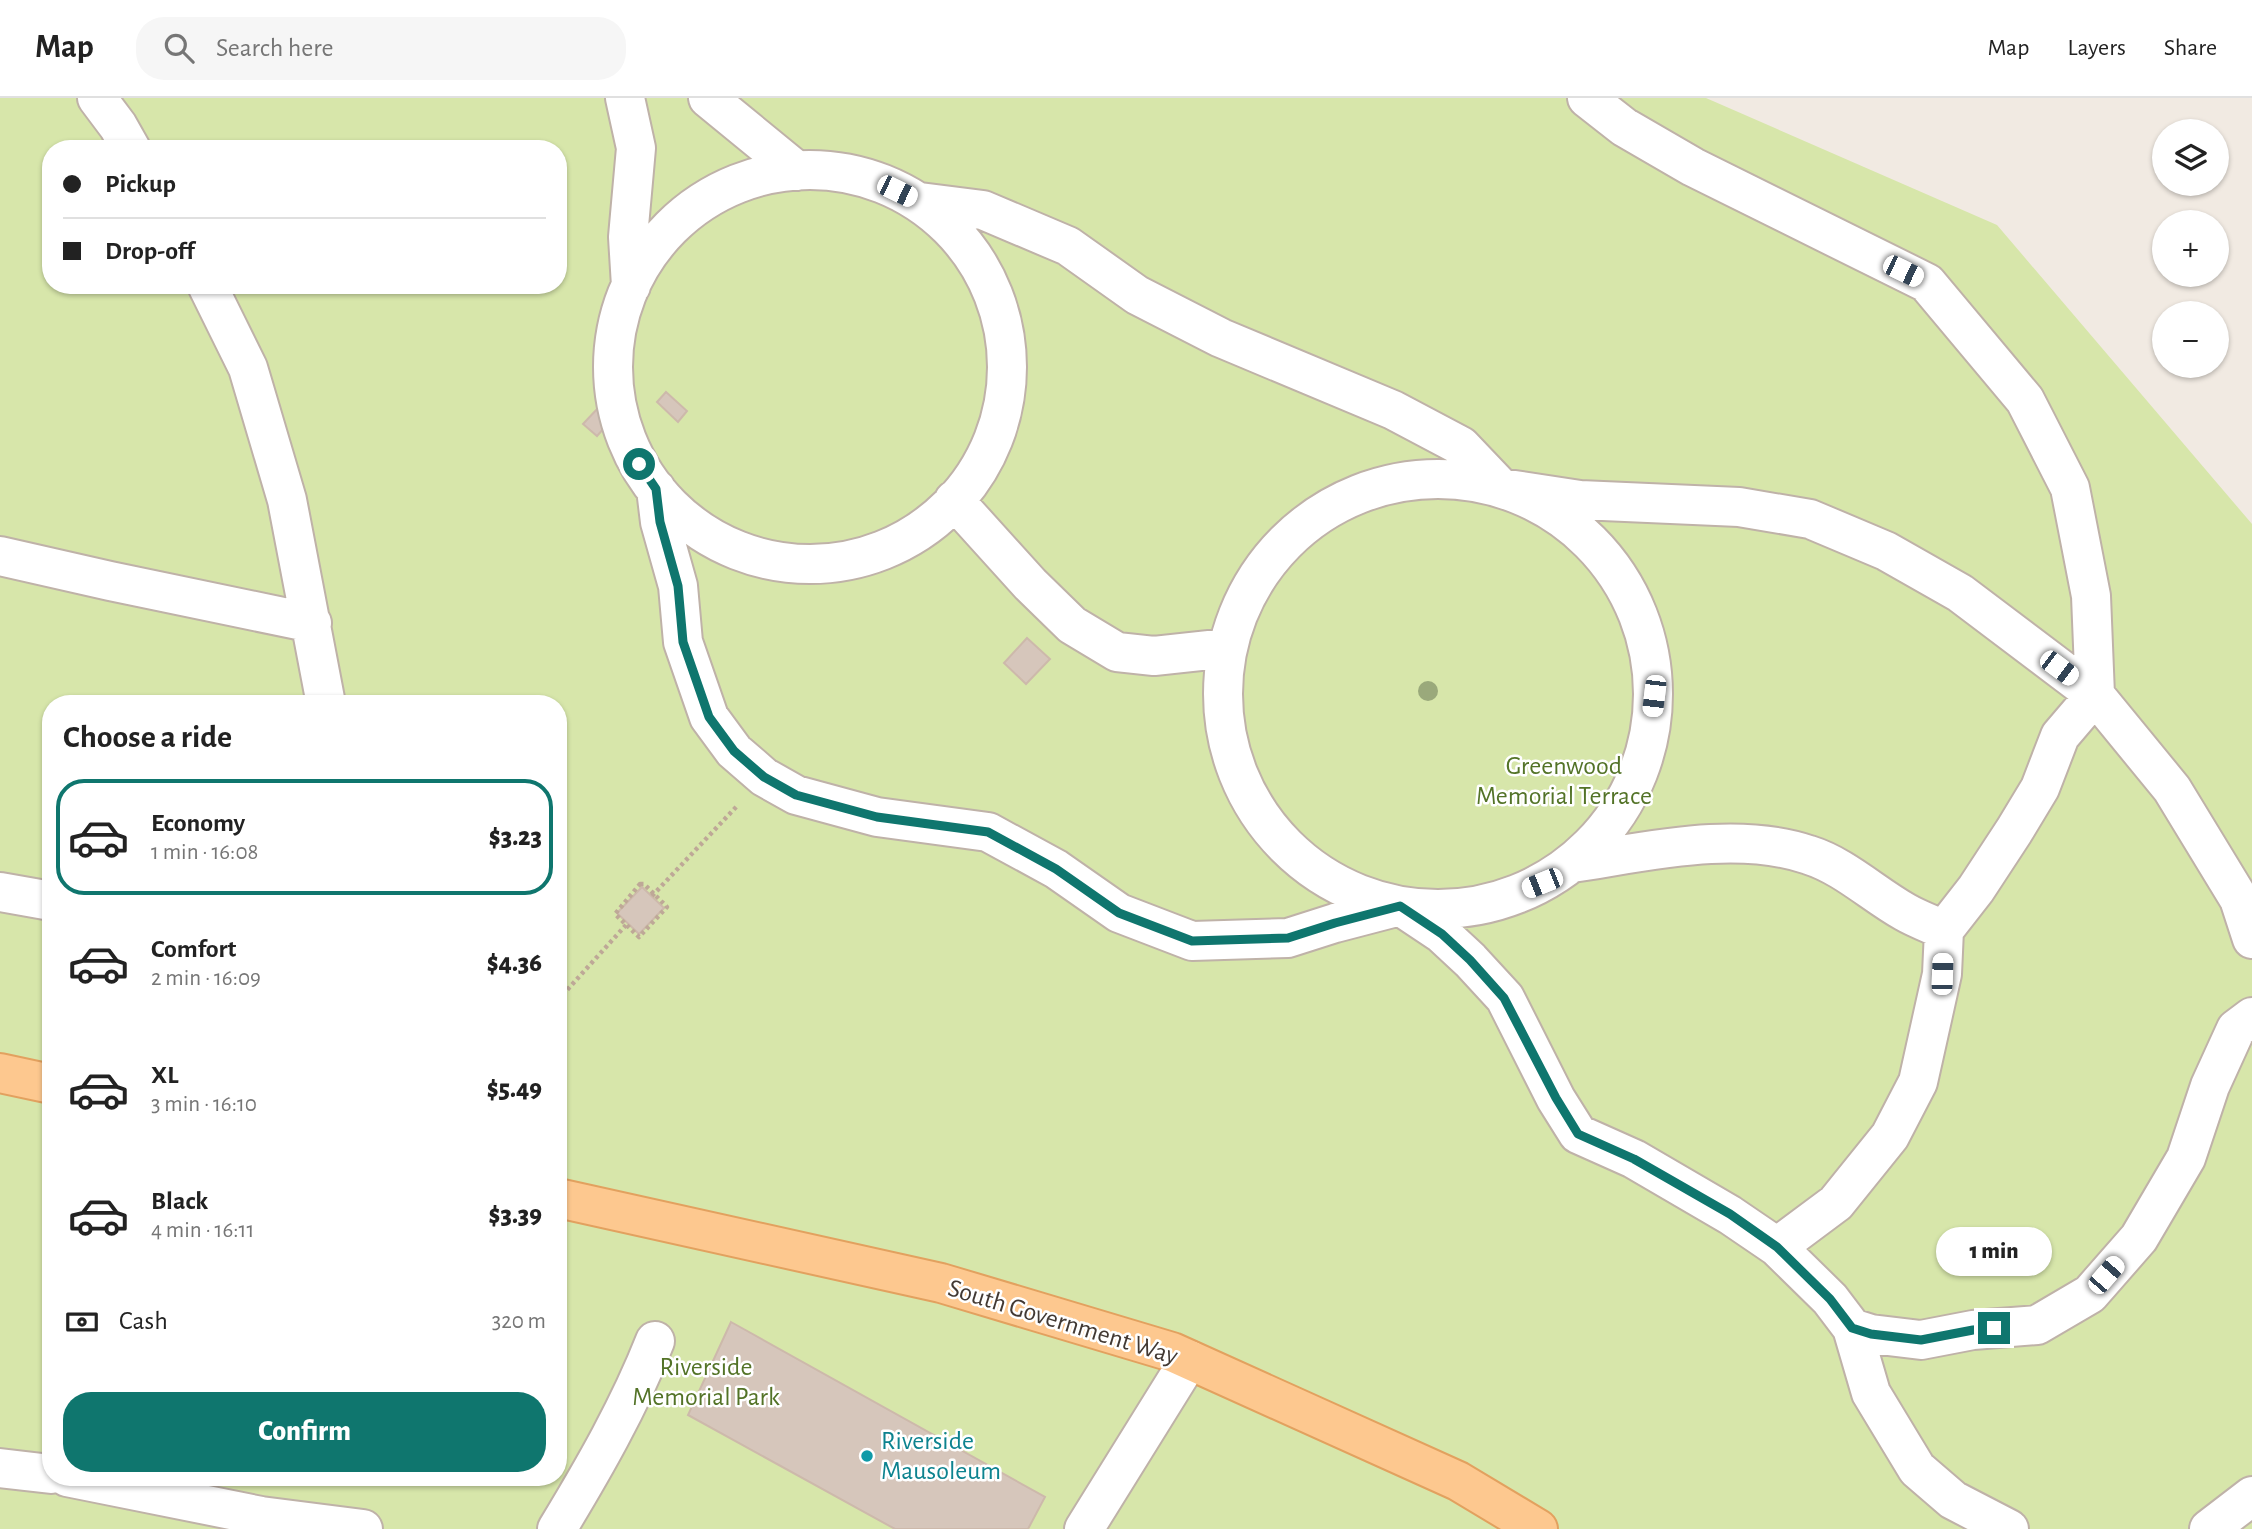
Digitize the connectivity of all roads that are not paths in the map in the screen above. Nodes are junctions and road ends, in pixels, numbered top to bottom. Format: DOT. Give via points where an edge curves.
graph roads {
  1 [pos="97,98"];
  2 [pos="625,98"];
  3 [pos="708,98"];
  4 [pos="1587,98"];
  5 [pos="126,140"];
  6 [pos="797,171"];
  7 [pos="920,202"];
  8 [pos="631,286"];
  9 [pos="211,294"];
  10 [pos="1502,488"];
  11 [pos="656,489"];
  12 [pos="954,500"];
  13 [pos="0,556"];
  14 [pos="312,623"];
  15 [pos="1228,648"];
  16 [pos="325,695"];
  17 [pos="2095,695"];
  18 [pos="1572,863"];
  19 [pos="0,892"];
  20 [pos="42,899"];
  21 [pos="1400,906"];
  22 [pos="1944,930"];
  23 [pos="2252,939"];
  24 [pos="2252,1017"];
  25 [pos="0,1073"];
  26 [pos="42,1082"];
  27 [pos="567,1200"];
  28 [pos="1777,1247"];
  29 [pos="1852,1328"];
  30 [pos="655,1341"];
  31 [pos="1189,1360"];
  32 [pos="0,1468"];
  33 [pos="42,1473"];
  34 [pos="104,1486"];
  35 [pos="2252,1496"];
  36 [pos="247,1520"];
  37 [pos="363,1529"];
  38 [pos="557,1529"];
  39 [pos="1084,1529"];
  40 [pos="1538,1529"];
  41 [pos="2009,1529"];
  42 [pos="2209,1529"];
  1 -- 5 [label="lane"];
  2 -- 8 [label="lane" via="636,148 628,237"];
  3 -- 6 [label="lane"];
  4 -- 17 [label="lane" via="1624,127 1693,167 1927,283 1945,304 2025,400 2070,488 2091,596"];
  6 -- 7 [label="lane" via="830,170 876,180"];
  6 -- 8 [label="lane" via="737,184 696,206 661,238"];
  7 -- 10 [label="lane" via="983,210 1068,246 1137,295 1221,338 1393,410 1461,446"];
  7 -- 12 [label="lane" via="954,231 982,269 1000,313 1007,359 1004,406 989,451"];
  8 -- 11 [label="lane" via="614,345 613,380 618,415 630,449"];
  9 -- 14 [label="lane" via="248,368 287,500"];
  10 -- 15 [label="lane" via="1456,479 1411,480 1361,493 1315,517 1280,548 1243,603"];
  10 -- 17 [label="lane" via="1580,500 1739,507 1810,519 1886,551 1960,593"];
  10 -- 18 [label="lane" via="1550,509 1590,540 1624,584 1648,644 1654,696 1648,744 1633,784 1601,835"];
  11 -- 12 [label="lane" via="697,529 729,547 762,559 797,564 867,556 930,524"];
  11 -- 21 [label="lane" via="678,586 683,642 709,717 734,751 764,777 796,795 877,817 988,832 1056,869 1119,913 1192,941 1288,938"];
  12 -- 15 [label="lane" via="1072,625 1117,652 1154,656"];
  13 -- 14 [label="lane"];
  14 -- 16 [label="lane"];
  15 -- 21 [label="lane" via="1222,685 1226,734 1236,770 1266,824 1311,868 1341,887"];
  17 -- 22 [label="lane" via="2060,736 2040,788 1976,889"];
  17 -- 23 [label="lane" via="2172,789 2239,899"];
  18 -- 21 [label="lane" via="1542,883 1494,902 1455,908"];
  18 -- 22 [label="lane" via="1732,844 1775,847 1811,855"];
  19 -- 20 [label="lane"];
  21 -- 28 [label="lane" via="1442,934 1504,998 1578,1134 1634,1159"];
  22 -- 28 [label="lane" via="1942,974 1918,1082 1896,1125 1836,1203"];
  24 -- 29 [label="lane" via="2236,1029 2210,1086 2186,1158 2139,1238 2090,1294 2037,1325 1921,1340"];
  25 -- 26 [label="main road"];
  27 -- 31 [label="main road, South Government Way" via="941,1283"];
  28 -- 29 [label="lane" via="1830,1299"];
  29 -- 41 [label="lane" via="1871,1393 1917,1469 1953,1500"];
  30 -- 38 [label="lane" via="639,1382"];
  31 -- 39 [label="lane"];
  31 -- 40 [label="main road, South Government Way" via="1458,1481"];
  32 -- 33 [label="lane"];
  34 -- 36 [label="lane"];
  35 -- 42 [label="lane"];
  36 -- 37 [label="lane"];
}
